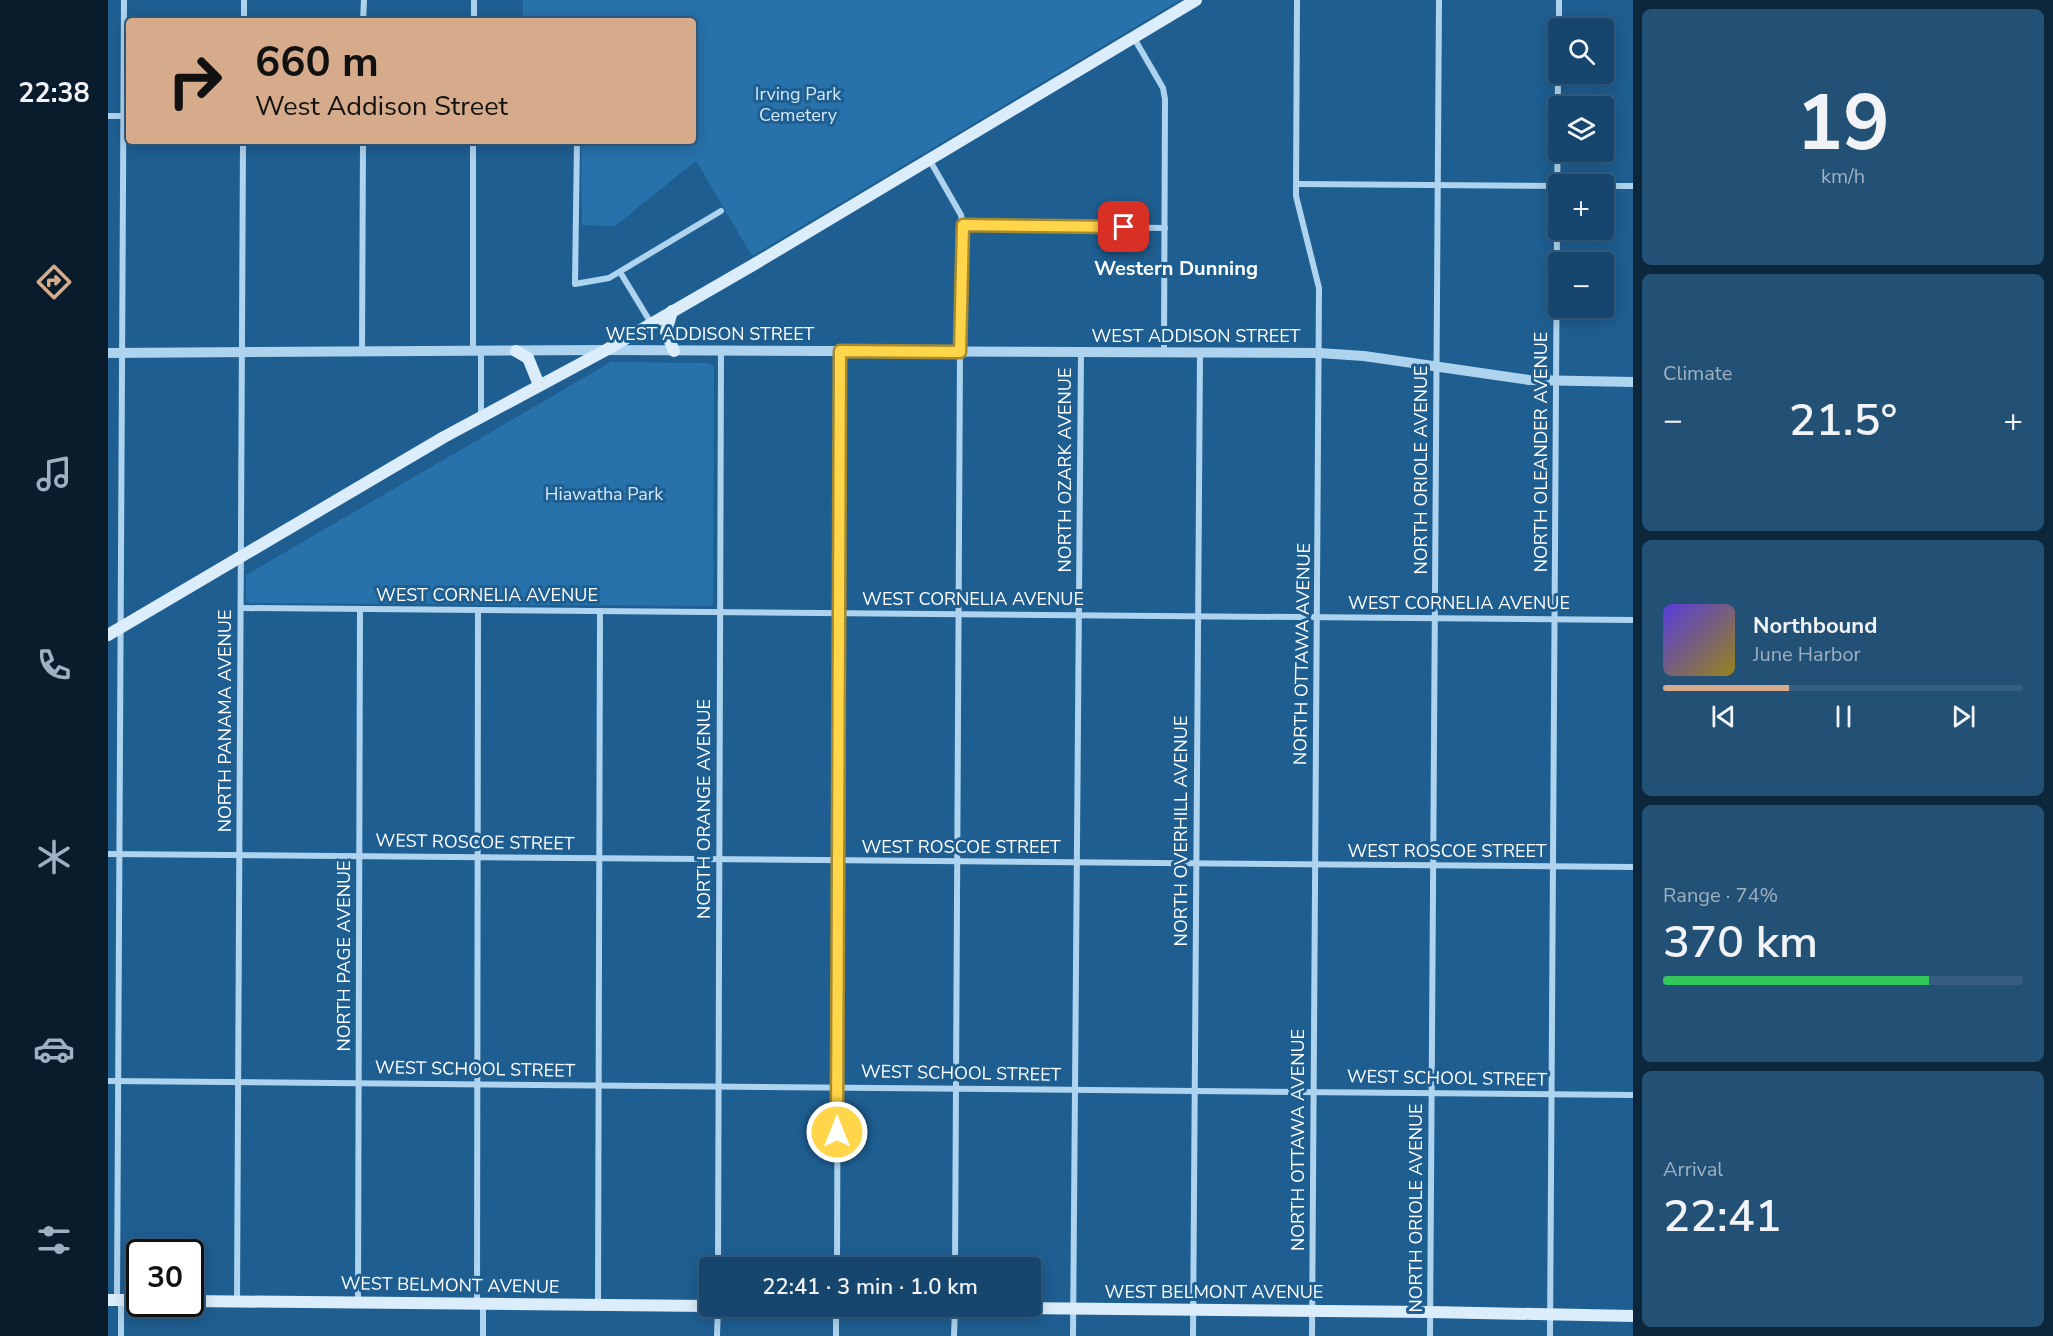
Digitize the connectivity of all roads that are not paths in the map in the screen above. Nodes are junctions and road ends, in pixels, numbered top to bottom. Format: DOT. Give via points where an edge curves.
graph roads {
  1 [pos="124,0"];
  2 [pos="244,0"];
  3 [pos="364,0"];
  4 [pos="474,0"];
  5 [pos="1196,0"];
  6 [pos="1297,0"];
  7 [pos="1439,0"];
  8 [pos="1559,0"];
  9 [pos="244,18"];
  10 [pos="363,18"];
  11 [pos="474,18"];
  12 [pos="1559,18"];
  13 [pos="1134,38"];
  14 [pos="1558,84"];
  15 [pos="108,116"];
  16 [pos="126,116"];
  17 [pos="243,144"];
  18 [pos="363,144"];
  19 [pos="473,144"];
  20 [pos="577,144"];
  21 [pos="929,159"];
  22 [pos="1558,174"];
  23 [pos="1297,184"];
  24 [pos="1438,185"];
  25 [pos="1548,186"];
  26 [pos="1614,186"];
  27 [pos="1633,186"];
  28 [pos="722,211"];
  29 [pos="963,225"];
  30 [pos="1165,228"];
  31 [pos="1557,240"];
  32 [pos="620,272"];
  33 [pos="672,311"];
  34 [pos="651,323"];
  35 [pos="606,350"];
  36 [pos="477,351"];
  37 [pos="516,351"];
  38 [pos="674,351"];
  39 [pos="721,351"];
  40 [pos="840,351"];
  41 [pos="242,352"];
  42 [pos="362,352"];
  43 [pos="960,352"];
  44 [pos="1081,352"];
  45 [pos="1164,352"];
  46 [pos="1200,352"];
  47 [pos="108,353"];
  48 [pos="122,353"];
  49 [pos="1319,353"];
  50 [pos="1437,366"];
  51 [pos="1556,382"];
  52 [pos="1633,382"];
  53 [pos="539,385"];
  54 [pos="481,416"];
  55 [pos="241,557"];
  56 [pos="241,608"];
  57 [pos="360,609"];
  58 [pos="478,610"];
  59 [pos="600,611"];
  60 [pos="720,612"];
  61 [pos="839,613"];
  62 [pos="959,614"];
  63 [pos="1079,615"];
  64 [pos="1198,616"];
  65 [pos="1317,617"];
  66 [pos="1435,618"];
  67 [pos="1555,619"];
  68 [pos="1633,620"];
  69 [pos="121,628"];
  70 [pos="108,636"];
  71 [pos="108,854"];
  72 [pos="120,854"];
  73 [pos="240,855"];
  74 [pos="359,856"];
  75 [pos="477,857"];
  76 [pos="599,859"];
  77 [pos="719,860"];
  78 [pos="838,861"];
  79 [pos="957,862"];
  80 [pos="1077,863"];
  81 [pos="1196,864"];
  82 [pos="1315,865"];
  83 [pos="1433,866"];
  84 [pos="1553,867"];
  85 [pos="1633,867"];
  86 [pos="108,1081"];
  87 [pos="118,1081"];
  88 [pos="238,1082"];
  89 [pos="358,1083"];
  90 [pos="477,1084"];
  91 [pos="599,1085"];
  92 [pos="718,1086"];
  93 [pos="837,1087"];
  94 [pos="957,1088"];
  95 [pos="1075,1089"];
  96 [pos="1194,1091"];
  97 [pos="1314,1092"];
  98 [pos="1432,1093"];
  99 [pos="1551,1094"];
  100 [pos="1633,1095"];
  101 [pos="718,1257"];
  102 [pos="837,1257"];
  103 [pos="955,1257"];
  104 [pos="116,1300"];
  105 [pos="204,1301"];
  106 [pos="237,1301"];
  107 [pos="358,1302"];
  108 [pos="480,1303"];
  109 [pos="598,1304"];
  110 [pos="699,1306"];
  111 [pos="1041,1308"];
  112 [pos="1073,1309"];
  113 [pos="1194,1310"];
  114 [pos="1312,1311"];
  115 [pos="1430,1312"];
  116 [pos="1550,1314"];
  117 [pos="1633,1316"];
  118 [pos="718,1317"];
  119 [pos="836,1317"];
  120 [pos="955,1317"];
  121 [pos="121,1336"];
  122 [pos="483,1336"];
  123 [pos="717,1336"];
  124 [pos="836,1336"];
  125 [pos="954,1336"];
  126 [pos="1073,1336"];
  127 [pos="1193,1336"];
  128 [pos="1312,1336"];
  129 [pos="1430,1336"];
  130 [pos="1550,1336"];
  1 -- 16 [label="street"];
  2 -- 9 [label="street"];
  3 -- 10 [label="street"];
  4 -- 11 [label="street"];
  5 -- 13 [label="main road"];
  6 -- 23 [label="street, NORTH OTTAWA AVENUE"];
  7 -- 24 [label="street, NORTH ORIOLE AVENUE"];
  8 -- 12 [label="street"];
  13 -- 21 [label="main road"];
  13 -- 30 [label="street" via="1163,88"];
  14 -- 22 [label="street, NORTH OLEANDER AVENUE"];
  15 -- 16 [label="street"];
  16 -- 48 [label="street"];
  17 -- 41 [label="street, NORTH PANAMA AVENUE"];
  18 -- 42 [label="street"];
  19 -- 36 [label="street"];
  20 -- 32 [label="street" via="575,284"];
  21 -- 29 [label="street"];
  21 -- 33 [label="main road"];
  23 -- 24 [label="street"];
  23 -- 49 [label="street, NORTH OTTAWA AVENUE" via="1296,196 1319,288"];
  24 -- 25 [label="street"];
  24 -- 50 [label="street, NORTH ORIOLE AVENUE"];
  26 -- 27 [label="street"];
  28 -- 32 [label="street"];
  29 -- 30 [label="street"];
  29 -- 43 [label="street"];
  30 -- 45 [label="street"];
  31 -- 51 [label="street, NORTH OLEANDER AVENUE"];
  32 -- 34 [label="street"];
  33 -- 34 [label="main road"];
  33 -- 38 [label="main road" via="666,332"];
  34 -- 35 [label="main road"];
  35 -- 37 [label="street, WEST ADDISON STREET"];
  35 -- 38 [label="street, WEST ADDISON STREET"];
  35 -- 53 [label="main road"];
  36 -- 37 [label="street, WEST ADDISON STREET"];
  36 -- 42 [label="street, WEST ADDISON STREET"];
  36 -- 54 [label="street"];
  37 -- 53 [label="main road" via="528,358"];
  38 -- 39 [label="street, WEST ADDISON STREET"];
  39 -- 40 [label="street, WEST ADDISON STREET"];
  39 -- 60 [label="street, NORTH ORANGE AVENUE"];
  40 -- 43 [label="street, WEST ADDISON STREET"];
  40 -- 61 [label="street"];
  41 -- 42 [label="street, WEST ADDISON STREET"];
  41 -- 48 [label="street, WEST ADDISON STREET"];
  41 -- 55 [label="street, NORTH PANAMA AVENUE"];
  43 -- 44 [label="street, WEST ADDISON STREET"];
  43 -- 62 [label="street"];
  44 -- 45 [label="street, WEST ADDISON STREET"];
  44 -- 63 [label="street, NORTH OZARK AVENUE"];
  45 -- 46 [label="street, WEST ADDISON STREET"];
  46 -- 49 [label="street, WEST ADDISON STREET"];
  46 -- 64 [label="street, NORTH OVERHILL AVENUE"];
  47 -- 48 [label="street, WEST ADDISON STREET"];
  48 -- 69 [label="street"];
  49 -- 50 [label="street, WEST ADDISON STREET"];
  49 -- 65 [label="street, NORTH OTTAWA AVENUE"];
  50 -- 51 [label="street, WEST ADDISON STREET"];
  50 -- 66 [label="street, NORTH ORIOLE AVENUE"];
  51 -- 52 [label="street, WEST ADDISON STREET"];
  51 -- 67 [label="street, NORTH OLEANDER AVENUE"];
  53 -- 54 [label="main road"];
  54 -- 55 [label="main road"];
  55 -- 56 [label="street, NORTH PANAMA AVENUE"];
  55 -- 69 [label="main road"];
  56 -- 57 [label="street, WEST CORNELIA AVENUE"];
  56 -- 73 [label="street, NORTH PANAMA AVENUE"];
  57 -- 58 [label="street, WEST CORNELIA AVENUE"];
  57 -- 74 [label="street, NORTH PAGE AVENUE"];
  58 -- 59 [label="street, WEST CORNELIA AVENUE"];
  58 -- 75 [label="street"];
  59 -- 60 [label="street, WEST CORNELIA AVENUE"];
  59 -- 76 [label="street"];
  60 -- 61 [label="street, WEST CORNELIA AVENUE"];
  60 -- 77 [label="street, NORTH ORANGE AVENUE"];
  61 -- 62 [label="street, WEST CORNELIA AVENUE"];
  61 -- 78 [label="street"];
  62 -- 63 [label="street, WEST CORNELIA AVENUE"];
  62 -- 79 [label="street"];
  63 -- 64 [label="street, WEST CORNELIA AVENUE"];
  63 -- 80 [label="street, NORTH OZARK AVENUE"];
  64 -- 65 [label="street, WEST CORNELIA AVENUE"];
  64 -- 81 [label="street, NORTH OVERHILL AVENUE"];
  65 -- 66 [label="street, WEST CORNELIA AVENUE"];
  65 -- 82 [label="street, NORTH OTTAWA AVENUE"];
  66 -- 67 [label="street, WEST CORNELIA AVENUE"];
  66 -- 83 [label="street, NORTH ORIOLE AVENUE"];
  67 -- 68 [label="street, WEST CORNELIA AVENUE"];
  67 -- 84 [label="street, NORTH OLEANDER AVENUE"];
  69 -- 70 [label="main road"];
  69 -- 72 [label="street"];
  71 -- 72 [label="street, WEST ROSCOE STREET"];
  72 -- 73 [label="street, WEST ROSCOE STREET"];
  72 -- 87 [label="street"];
  73 -- 74 [label="street, WEST ROSCOE STREET"];
  73 -- 88 [label="street, NORTH PANAMA AVENUE"];
  74 -- 75 [label="street, WEST ROSCOE STREET"];
  74 -- 89 [label="street, NORTH PAGE AVENUE"];
  75 -- 76 [label="street, WEST ROSCOE STREET"];
  75 -- 90 [label="street"];
  76 -- 77 [label="street, WEST ROSCOE STREET"];
  76 -- 91 [label="street"];
  77 -- 78 [label="street, WEST ROSCOE STREET"];
  77 -- 92 [label="street, NORTH ORANGE AVENUE"];
  78 -- 79 [label="street, WEST ROSCOE STREET"];
  78 -- 93 [label="street"];
  79 -- 80 [label="street, WEST ROSCOE STREET"];
  79 -- 94 [label="street"];
  80 -- 81 [label="street, WEST ROSCOE STREET"];
  80 -- 95 [label="street, NORTH OZARK AVENUE"];
  81 -- 82 [label="street, WEST ROSCOE STREET"];
  81 -- 96 [label="street, NORTH OVERHILL AVENUE"];
  82 -- 83 [label="street, WEST ROSCOE STREET"];
  82 -- 97 [label="street, NORTH OTTAWA AVENUE"];
  83 -- 84 [label="street, WEST ROSCOE STREET"];
  83 -- 98 [label="street, NORTH ORIOLE AVENUE"];
  84 -- 85 [label="street, WEST ROSCOE STREET"];
  84 -- 99 [label="street, NORTH OLEANDER AVENUE"];
  86 -- 87 [label="street, WEST SCHOOL STREET"];
  87 -- 88 [label="street, WEST SCHOOL STREET"];
  87 -- 104 [label="street"];
  88 -- 89 [label="street, WEST SCHOOL STREET"];
  88 -- 106 [label="street, NORTH PANAMA AVENUE"];
  89 -- 90 [label="street, WEST SCHOOL STREET"];
  89 -- 107 [label="street, NORTH PAGE AVENUE"];
  90 -- 91 [label="street, WEST SCHOOL STREET"];
  90 -- 108 [label="street"];
  91 -- 92 [label="street, WEST SCHOOL STREET"];
  91 -- 109 [label="street"];
  92 -- 93 [label="street, WEST SCHOOL STREET"];
  92 -- 101 [label="street, NORTH ORANGE AVENUE"];
  93 -- 94 [label="street, WEST SCHOOL STREET"];
  93 -- 102 [label="street"];
  94 -- 95 [label="street, WEST SCHOOL STREET"];
  94 -- 103 [label="street"];
  95 -- 96 [label="street, WEST SCHOOL STREET"];
  95 -- 112 [label="street, NORTH OZARK AVENUE"];
  96 -- 97 [label="street, WEST SCHOOL STREET"];
  96 -- 113 [label="street, NORTH OVERHILL AVENUE"];
  97 -- 98 [label="street, WEST SCHOOL STREET"];
  97 -- 114 [label="street, NORTH OTTAWA AVENUE"];
  98 -- 99 [label="street, WEST SCHOOL STREET"];
  98 -- 115 [label="street, NORTH ORIOLE AVENUE"];
  99 -- 100 [label="street, WEST SCHOOL STREET"];
  99 -- 116 [label="street, NORTH OLEANDER AVENUE"];
  104 -- 121 [label="street"];
  105 -- 106 [label="main road, WEST BELMONT AVENUE"];
  106 -- 107 [label="main road, WEST BELMONT AVENUE"];
  107 -- 108 [label="main road, WEST BELMONT AVENUE"];
  108 -- 109 [label="main road, WEST BELMONT AVENUE"];
  108 -- 122 [label="street"];
  109 -- 110 [label="main road, WEST BELMONT AVENUE"];
  111 -- 112 [label="main road, WEST BELMONT AVENUE"];
  112 -- 113 [label="main road, WEST BELMONT AVENUE"];
  112 -- 126 [label="street, NORTH OZARK AVENUE"];
  113 -- 114 [label="main road, WEST BELMONT AVENUE"];
  113 -- 127 [label="street, NORTH OVERHILL AVENUE"];
  114 -- 115 [label="main road, WEST BELMONT AVENUE"];
  114 -- 128 [label="street, NORTH OTTAWA AVENUE"];
  115 -- 116 [label="main road, WEST BELMONT AVENUE"];
  115 -- 129 [label="street, NORTH ORIOLE AVENUE"];
  116 -- 117 [label="main road, WEST BELMONT AVENUE"];
  116 -- 130 [label="street, NORTH OLEANDER AVENUE"];
  118 -- 123 [label="street"];
  119 -- 124 [label="street"];
  120 -- 125 [label="street"];
}
